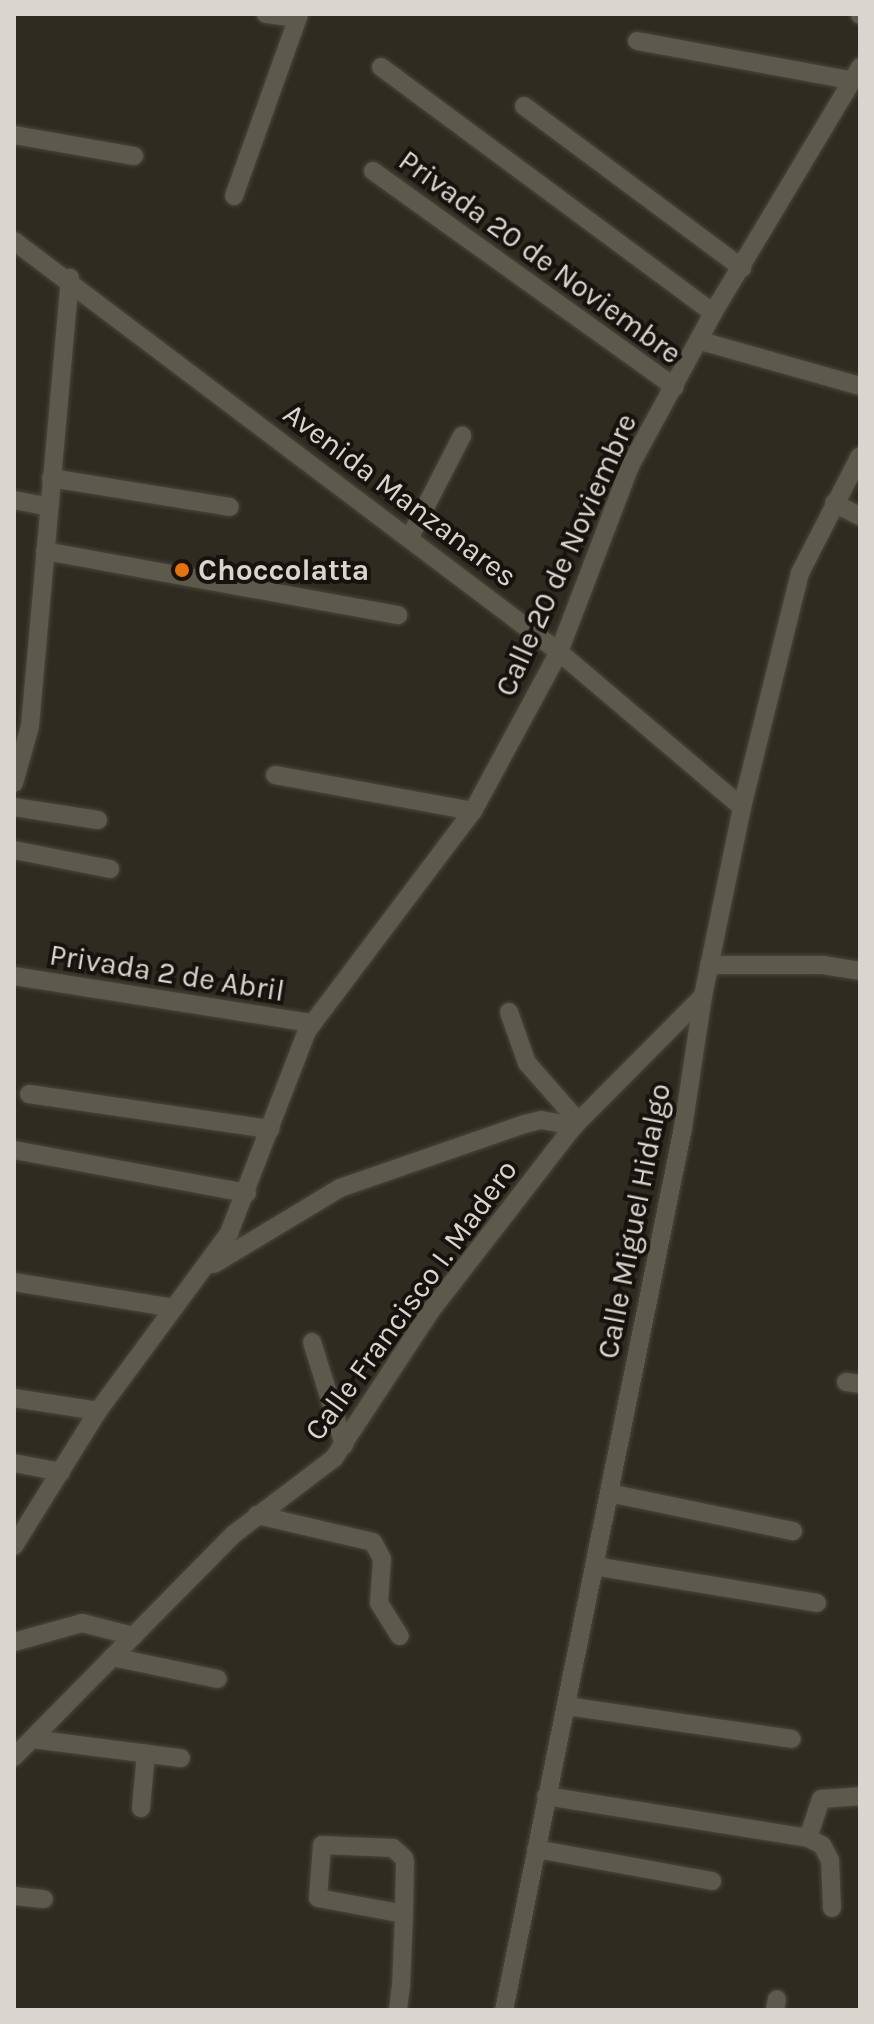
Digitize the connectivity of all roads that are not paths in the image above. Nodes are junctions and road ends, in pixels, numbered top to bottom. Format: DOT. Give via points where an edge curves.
graph roads {
  1 [pos="266,14"];
  2 [pos="298,16"];
  3 [pos="637,41"];
  4 [pos="381,67"];
  5 [pos="855,74"];
  6 [pos="524,106"];
  7 [pos="14,135"];
  8 [pos="134,156"];
  9 [pos="373,171"];
  10 [pos="234,196"];
  11 [pos="14,241"];
  12 [pos="742,268"];
  13 [pos="70,278"];
  14 [pos="713,313"];
  15 [pos="701,341"];
  16 [pos="860,386"];
  17 [pos="675,387"];
  18 [pos="462,436"];
  19 [pos="860,456"];
  20 [pos="51,478"];
  21 [pos="14,500"];
  22 [pos="834,503"];
  23 [pos="49,507"];
  24 [pos="230,507"];
  25 [pos="860,516"];
  26 [pos="410,537"];
  27 [pos="45,551"];
  28 [pos="398,615"];
  29 [pos="559,652"];
  30 [pos="275,775"];
  31 [pos="14,783"];
  32 [pos="14,807"];
  33 [pos="742,807"];
  34 [pos="473,811"];
  35 [pos="98,820"];
  36 [pos="14,850"];
  37 [pos="110,869"];
  38 [pos="709,965"];
  39 [pos="860,971"];
  40 [pos="14,976"];
  41 [pos="703,996"];
  42 [pos="509,1012"];
  43 [pos="312,1023"];
  44 [pos="29,1094"];
  45 [pos="576,1124"];
  46 [pos="270,1129"];
  47 [pos="14,1150"];
  48 [pos="247,1193"];
  49 [pos="208,1268"];
  50 [pos="14,1282"];
  51 [pos="174,1308"];
  52 [pos="312,1342"];
  53 [pos="14,1398"];
  54 [pos="98,1411"];
  55 [pos="344,1445"];
  56 [pos="14,1463"];
  57 [pos="61,1472"];
  58 [pos="609,1493"];
  59 [pos="257,1515"];
  60 [pos="793,1531"];
  61 [pos="14,1546"];
  62 [pos="594,1566"];
  63 [pos="817,1603"];
  64 [pos="133,1636"];
  65 [pos="400,1636"];
  66 [pos="14,1642"];
  67 [pos="112,1657"];
  68 [pos="218,1679"];
  69 [pos="566,1706"];
  70 [pos="32,1739"];
  71 [pos="792,1739"];
  72 [pos="146,1753"];
  73 [pos="14,1757"];
  74 [pos="181,1758"];
  75 [pos="546,1796"];
  76 [pos="860,1796"];
  77 [pos="141,1808"];
  78 [pos="808,1838"];
  79 [pos="536,1849"];
  80 [pos="712,1881"];
  81 [pos="14,1896"];
  82 [pos="44,1899"];
  83 [pos="832,1908"];
  84 [pos="404,1914"];
  85 [pos="398,2010"];
  86 [pos="504,2010"];
  1 -- 2 [label="street"];
  2 -- 10 [label="street"];
  3 -- 5 [label="street"];
  4 -- 14 [label="street"];
  5 -- 12 [label="street, Calle 20 de Noviembre"];
  6 -- 12 [label="street"];
  7 -- 8 [label="street"];
  9 -- 17 [label="street, Privada 20 de Noviembre"];
  11 -- 13 [label="street, Avenida Manzanares"];
  12 -- 14 [label="street, Calle 20 de Noviembre"];
  13 -- 20 [label="street"];
  13 -- 26 [label="street, Avenida Manzanares"];
  14 -- 15 [label="street, Calle 20 de Noviembre"];
  15 -- 16 [label="street"];
  15 -- 17 [label="street, Calle 20 de Noviembre"];
  17 -- 29 [label="street, Calle 20 de Noviembre" via="630,466"];
  18 -- 26 [label="street"];
  19 -- 22 [label="street, Calle Miguel Hidalgo"];
  20 -- 23 [label="street"];
  20 -- 24 [label="street"];
  21 -- 23 [label="street"];
  22 -- 25 [label="street"];
  22 -- 33 [label="street, Calle Miguel Hidalgo" via="800,573"];
  23 -- 27 [label="street"];
  26 -- 29 [label="street, Avenida Manzanares"];
  27 -- 28 [label="street"];
  27 -- 31 [label="street" via="30,726"];
  29 -- 33 [label="street, Avenida Manzanares"];
  29 -- 34 [label="street, Calle 20 de Noviembre"];
  30 -- 34 [label="street"];
  32 -- 35 [label="street"];
  33 -- 38 [label="street, Calle Miguel Hidalgo"];
  34 -- 43 [label="street, Calle 20 de Noviembre"];
  36 -- 37 [label="street"];
  38 -- 39 [label="street" via="823,965"];
  38 -- 41 [label="street, Calle Miguel Hidalgo"];
  40 -- 43 [label="street, Privada 2 de Abril"];
  41 -- 45 [label="street, Calle Francisco I. Madero"];
  41 -- 58 [label="street, Calle Miguel Hidalgo" via="683,1128"];
  42 -- 45 [label="street" via="527,1063"];
  43 -- 46 [label="street, Calle 20 de Noviembre"];
  44 -- 46 [label="street"];
  45 -- 49 [label="street" via="525,1124 340,1188"];
  45 -- 55 [label="street, Calle Francisco I. Madero" via="432,1309"];
  46 -- 48 [label="street, Calle 20 de Noviembre"];
  47 -- 48 [label="street"];
  48 -- 49 [label="street, Calle 20 de Noviembre"];
  49 -- 51 [label="street, Calle 20 de Noviembre"];
  50 -- 51 [label="street"];
  51 -- 54 [label="street, Calle 20 de Noviembre"];
  52 -- 55 [label="street"];
  53 -- 54 [label="street"];
  54 -- 57 [label="street, Calle 20 de Noviembre"];
  55 -- 59 [label="street, Calle Francisco I. Madero" via="316,1475"];
  56 -- 57 [label="street"];
  57 -- 61 [label="street, Calle 20 de Noviembre"];
  58 -- 60 [label="street"];
  58 -- 62 [label="street, Calle Miguel Hidalgo"];
  59 -- 64 [label="street, Calle Francisco I. Madero"];
  59 -- 65 [label="street" via="373,1542 382,1559 381,1610"];
  62 -- 63 [label="street"];
  62 -- 69 [label="street, Calle Miguel Hidalgo"];
  64 -- 66 [label="street" via="82,1623"];
  64 -- 67 [label="street, Calle Francisco I. Madero"];
  67 -- 68 [label="street"];
  67 -- 70 [label="street, Calle Francisco I. Madero"];
  69 -- 71 [label="street"];
  69 -- 75 [label="street, Calle Miguel Hidalgo"];
  70 -- 72 [label="street"];
  70 -- 73 [label="street, Calle Francisco I. Madero"];
  72 -- 74 [label="street"];
  72 -- 77 [label="street"];
  75 -- 78 [label="street"];
  75 -- 79 [label="street, Calle Miguel Hidalgo"];
  76 -- 78 [label="street" via="821,1799"];
  78 -- 83 [label="street" via="822,1845 830,1860"];
  79 -- 80 [label="street"];
  79 -- 86 [label="street, Calle Miguel Hidalgo"];
  81 -- 82 [label="street"];
  84 -- 84 [label="street" via="401,1852 322,1845 318,1898"];
  84 -- 85 [label="street"];
}
